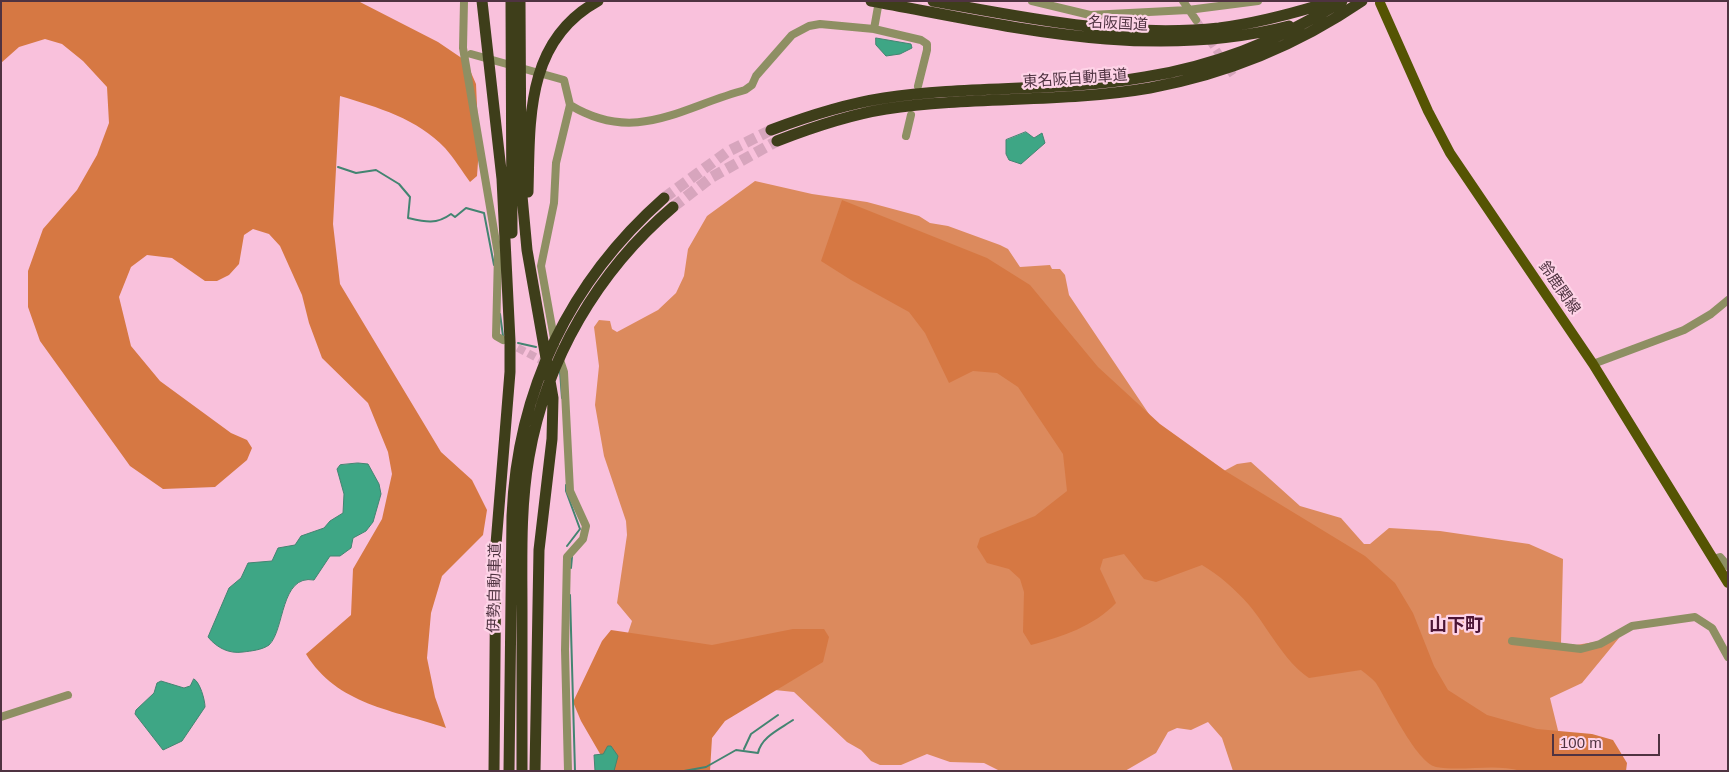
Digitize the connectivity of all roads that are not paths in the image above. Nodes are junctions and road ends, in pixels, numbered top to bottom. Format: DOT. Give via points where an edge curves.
graph roads {
  1 [pos="464,1"];
  2 [pos="482,1"];
  3 [pos="511,1"];
  4 [pos="520,1"];
  5 [pos="598,1"];
  6 [pos="871,1"];
  7 [pos="879,1"];
  8 [pos="933,1"];
  9 [pos="1032,1"];
  10 [pos="1183,1"];
  11 [pos="1258,1"];
  12 [pos="1333,1"];
  13 [pos="1342,1"];
  14 [pos="1362,1"];
  15 [pos="1380,3"];
  16 [pos="1188,10"];
  17 [pos="1196,20"];
  18 [pos="875,27"];
  19 [pos="471,54"];
  20 [pos="918,86"];
  21 [pos="1092,89"];
  22 [pos="570,105"];
  23 [pos="912,114"];
  24 [pos="771,130"];
  25 [pos="906,136"];
  26 [pos="777,141"];
  27 [pos="664,198"];
  28 [pos="673,206"];
  29 [pos="533,291"];
  30 [pos="1728,300"];
  31 [pos="510,320"];
  32 [pos="503,340"];
  33 [pos="1593,364"];
  34 [pos="534,410"];
  35 [pos="1713,560"];
  36 [pos="1728,566"];
  37 [pos="1728,583"];
  38 [pos="1512,640"];
  39 [pos="1728,657"];
  40 [pos="68,695"];
  41 [pos="1,717"];
  42 [pos="494,771"];
  43 [pos="509,771"];
  44 [pos="522,771"];
  45 [pos="535,771"];
  46 [pos="568,771"];
  1 -- 32 [label="street" via="463,48 498,254 496,336"];
  2 -- 31 [label="highway" via="502,179"];
  3 -- 31 [label="highway"];
  4 -- 29 [label="highway" via="521,185"];
  5 -- 29 [label="highway" via="579,13 556,38 544,58 536,82 530,112 528,199"];
  6 -- 14 [label="highway, 名阪国道" via="1053,34 1158,42 1218,39 1280,28"];
  7 -- 18 [label="street"];
  8 -- 12 [label="highway, 名阪国道" via="1056,23 1156,31 1246,24"];
  9 -- 16 [label="street" via="1090,16"];
  10 -- 16 [label="street"];
  11 -- 16 [label="street"];
  13 -- 21 [label="highway, 東名阪自動車道" via="1298,27 1223,58"];
  14 -- 21 [label="highway, 東名阪自動車道" via="1302,37 1242,63 1172,83"];
  15 -- 33 [label="main road, 鈴鹿関線" via="1450,153"];
  16 -- 17 [label="street"];
  18 -- 20 [label="street" via="916,38 926,44"];
  18 -- 22 [label="street" via="820,24 801,28 745,90 657,120 621,123 585,114"];
  19 -- 22 [label="street" via="564,80"];
  21 -- 24 [label="highway, 東名阪自動車道" via="942,92 884,98 828,110"];
  21 -- 26 [label="highway, 東名阪自動車道" via="885,110 831,122"];
  22 -- 46 [label="street" via="556,163 554,203 541,266 561,371 570,491 586,526 583,538 567,557"];
  23 -- 25 [label="street"];
  27 -- 34 [label="highway" via="610,252 568,316 547,358"];
  28 -- 34 [label="highway" via="618,261 578,322"];
  29 -- 45 [label="highway" via="553,398 554,422 539,550"];
  30 -- 33 [label="street" via="1684,330"];
  31 -- 42 [label="highway" via="510,372 496,544"];
  33 -- 35 [label="main road, 鈴鹿関線"];
  34 -- 43 [label="highway, 伊勢自動車道" via="520,442 513,488"];
  34 -- 44 [label="highway, 伊勢自動車道" via="523,514"];
  35 -- 36 [label="street" via="1720,557"];
  35 -- 37 [label="main road, 鈴鹿関線"];
  38 -- 39 [label="street" via="1582,649 1600,644 1632,626 1695,617 1712,628"];
  40 -- 41 [label="street"];
}
